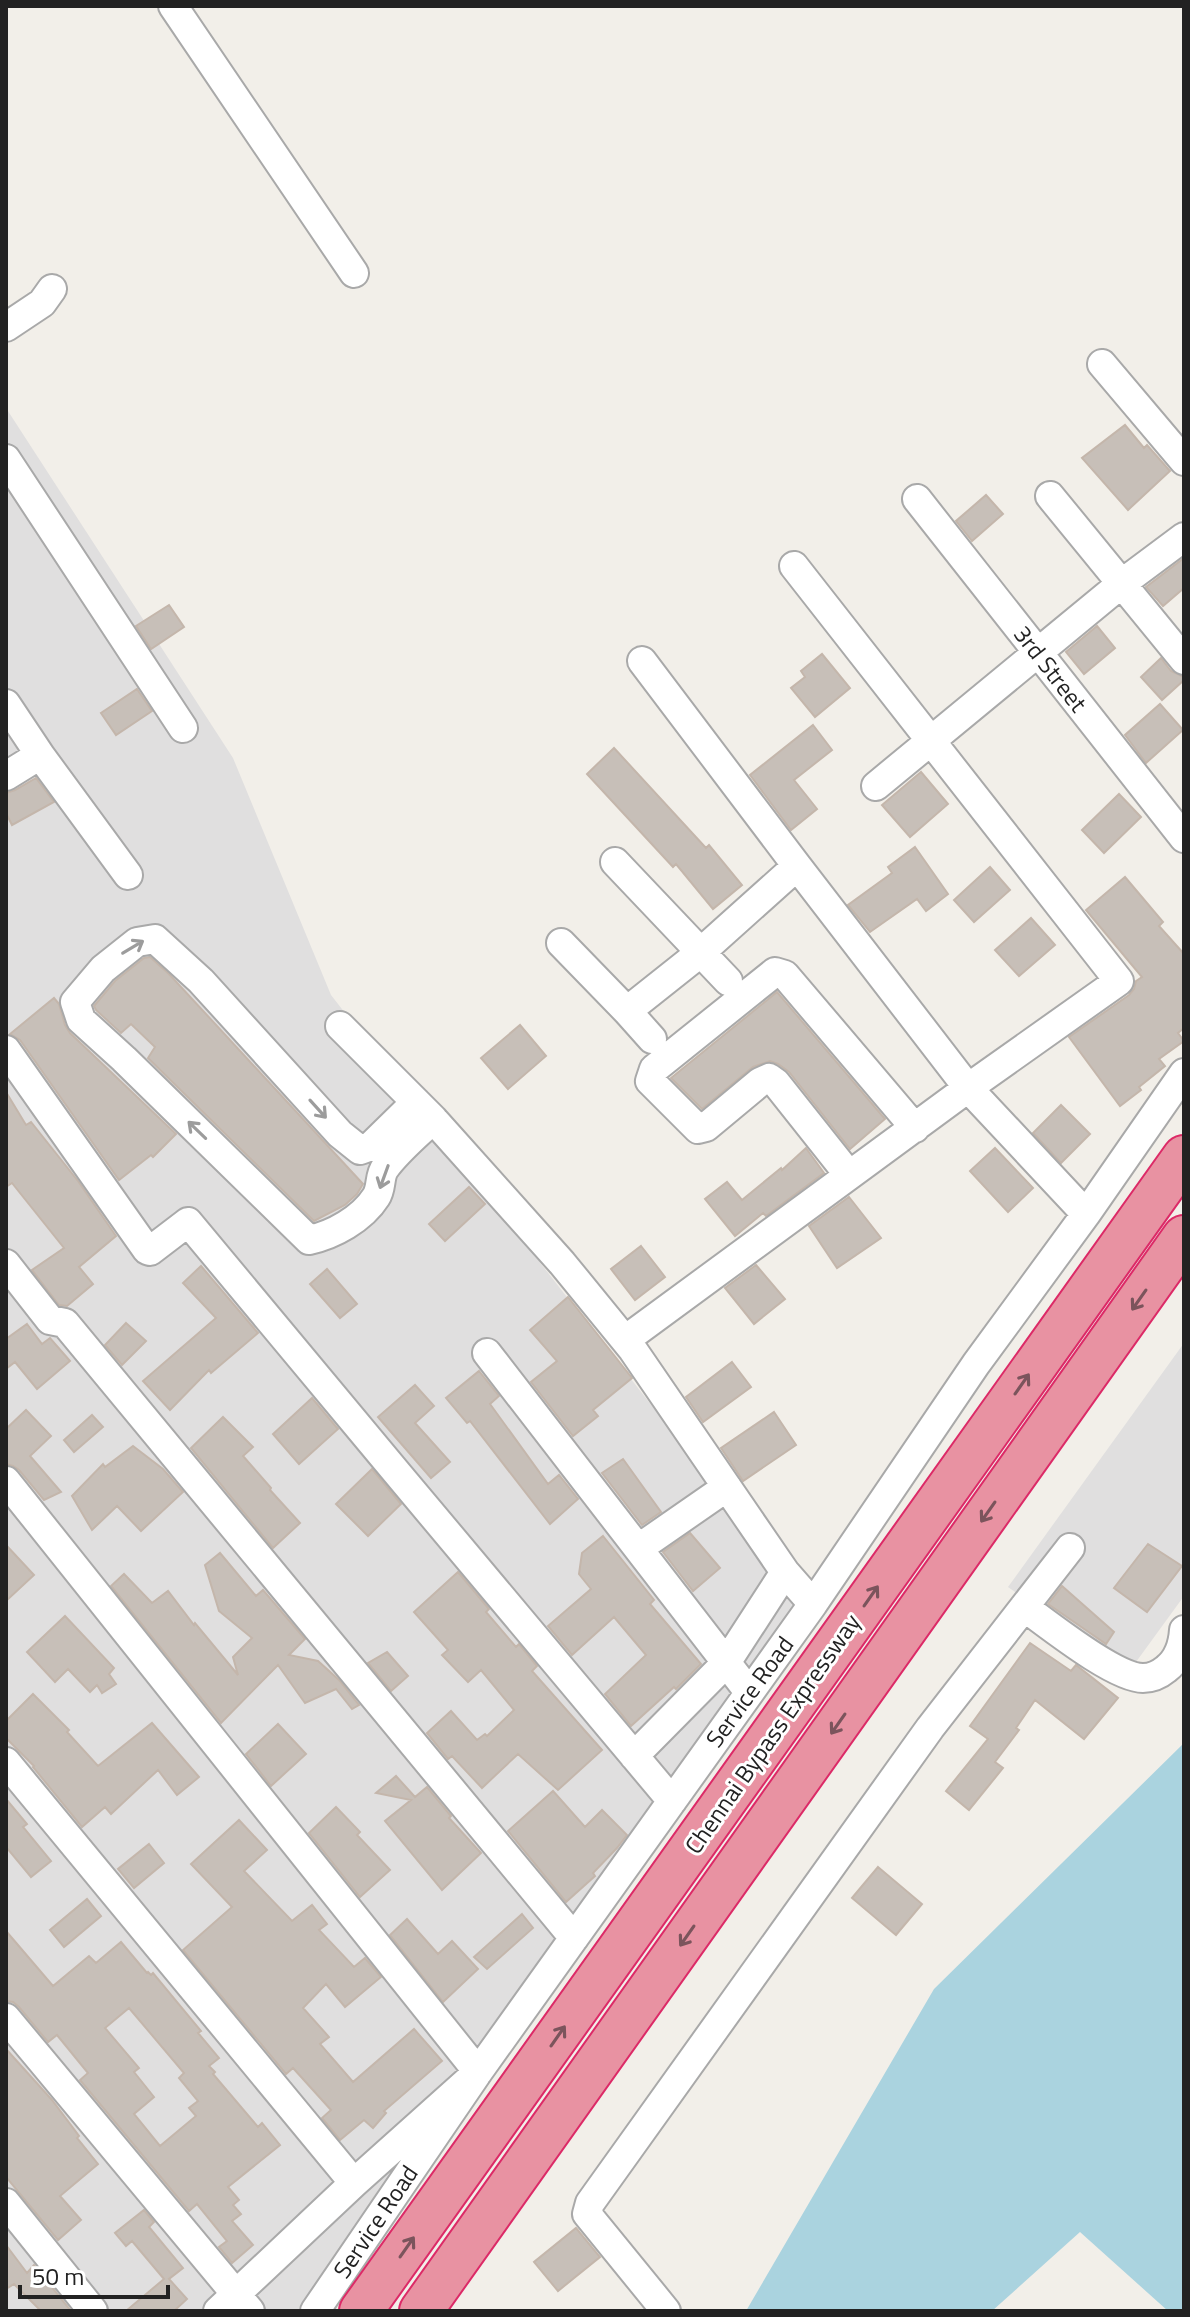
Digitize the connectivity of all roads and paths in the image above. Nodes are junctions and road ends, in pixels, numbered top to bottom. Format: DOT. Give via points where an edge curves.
graph roads {
  1 [pos="173,6"];
  2 [pos="354,273"];
  3 [pos="52,289"];
  4 [pos="6,327"];
  5 [pos="1102,364"];
  6 [pos="6,459"];
  7 [pos="1184,461"];
  8 [pos="1050,496"];
  9 [pos="917,499"];
  10 [pos="1184,537"];
  11 [pos="794,566"];
  12 [pos="1121,584"];
  13 [pos="1037,652"];
  14 [pos="1184,660"];
  15 [pos="642,661"];
  16 [pos="6,704"];
  17 [pos="183,728"];
  18 [pos="930,741"];
  19 [pos="40,755"];
  20 [pos="6,776"];
  21 [pos="876,786"];
  22 [pos="1184,838"];
  23 [pos="615,862"];
  24 [pos="797,866"];
  25 [pos="128,875"];
  26 [pos="561,943"];
  27 [pos="700,953"];
  28 [pos="728,981"];
  29 [pos="627,1011"];
  30 [pos="340,1026"];
  31 [pos="652,1039"];
  32 [pos="6,1050"];
  33 [pos="1184,1073"];
  34 [pos="968,1088"];
  35 [pos="425,1110"];
  36 [pos="909,1121"];
  37 [pos="1184,1157"];
  38 [pos="844,1169"];
  39 [pos="1086,1214"];
  40 [pos="1184,1237"];
  41 [pos="6,1264"];
  42 [pos="625,1340"];
  43 [pos="487,1353"];
  44 [pos="6,1481"];
  45 [pos="727,1487"];
  46 [pos="639,1548"];
  47 [pos="1070,1548"];
  48 [pos="785,1572"];
  49 [pos="813,1604"];
  50 [pos="1024,1607"];
  51 [pos="1184,1630"];
  52 [pos="726,1663"];
  53 [pos="749,1692"];
  54 [pos="634,1756"];
  55 [pos="6,1762"];
  56 [pos="672,1801"];
  57 [pos="574,1938"];
  58 [pos="6,2018"];
  59 [pos="478,2072"];
  60 [pos="354,2183"];
  61 [pos="6,2203"];
  62 [pos="235,2305"];
  63 [pos="93,2311"];
  64 [pos="315,2311"];
  65 [pos="361,2311"];
  66 [pos="421,2311"];
  67 [pos="666,2311"];
  1 -- 2 [label="street"];
  3 -- 4 [label="street" via="42,303"];
  5 -- 7 [label="street"];
  6 -- 17 [label="street"];
  8 -- 12 [label="street"];
  9 -- 13 [label="street, 3rd Street"];
  10 -- 12 [label="street"];
  11 -- 18 [label="street"];
  12 -- 13 [label="street"];
  12 -- 14 [label="street"];
  13 -- 18 [label="street"];
  13 -- 22 [label="street, 3rd Street"];
  15 -- 24 [label="street"];
  16 -- 19 [label="street"];
  18 -- 21 [label="street"];
  18 -- 34 [label="street" via="1119,981"];
  19 -- 20 [label="street"];
  19 -- 25 [label="street"];
  23 -- 27 [label="street"];
  24 -- 27 [label="street"];
  24 -- 34 [label="street"];
  26 -- 29 [label="street"];
  27 -- 28 [label="street"];
  27 -- 29 [label="street"];
  29 -- 31 [label="street"];
  30 -- 35 [label="street"];
  32 -- 54 [label="street" via="147,1250 188,1222"];
  33 -- 39 [label="street, Service Road"];
  34 -- 36 [label="street"];
  34 -- 39 [label="street"];
  35 -- 35 [label="street, one-way" via="382,1172 376,1197 357,1218 309,1240 81,1020 75,1002 103,969 137,942 155,939 360,1150"];
  35 -- 42 [label="street"];
  36 -- 38 [label="street"];
  36 -- 38 [label="street" via="785,975 775,972 650,1075 698,1129 769,1078"];
  65 -- 37 [label="highway, Chennai Bypass Expressway, one-way"];
  38 -- 42 [label="street"];
  39 -- 49 [label="street, Service Road" via="976,1364"];
  40 -- 66 [label="highway, Chennai Bypass Expressway, one-way"];
  41 -- 57 [label="street" via="50,1320 65,1323"];
  42 -- 45 [label="street"];
  43 -- 46 [label="street"];
  44 -- 59 [label="street"];
  45 -- 46 [label="street"];
  45 -- 48 [label="street"];
  46 -- 52 [label="street"];
  47 -- 50 [label="street"];
  48 -- 49 [label="street"];
  48 -- 52 [label="street"];
  49 -- 53 [label="street, Service Road"];
  50 -- 51 [label="street" via="1115,1670 1141,1678 1157,1675 1178,1656"];
  50 -- 67 [label="street" via="930,1728 590,2203 587,2214"];
  52 -- 53 [label="street"];
  52 -- 54 [label="street"];
  53 -- 56 [label="street, Service Road"];
  54 -- 56 [label="street"];
  55 -- 60 [label="street"];
  56 -- 57 [label="street, Service Road"];
  57 -- 59 [label="street, Service Road"];
  58 -- 62 [label="street"];
  59 -- 60 [label="street"];
  59 -- 64 [label="street, Service Road"];
  60 -- 62 [label="street"];
  61 -- 63 [label="street"];
}
